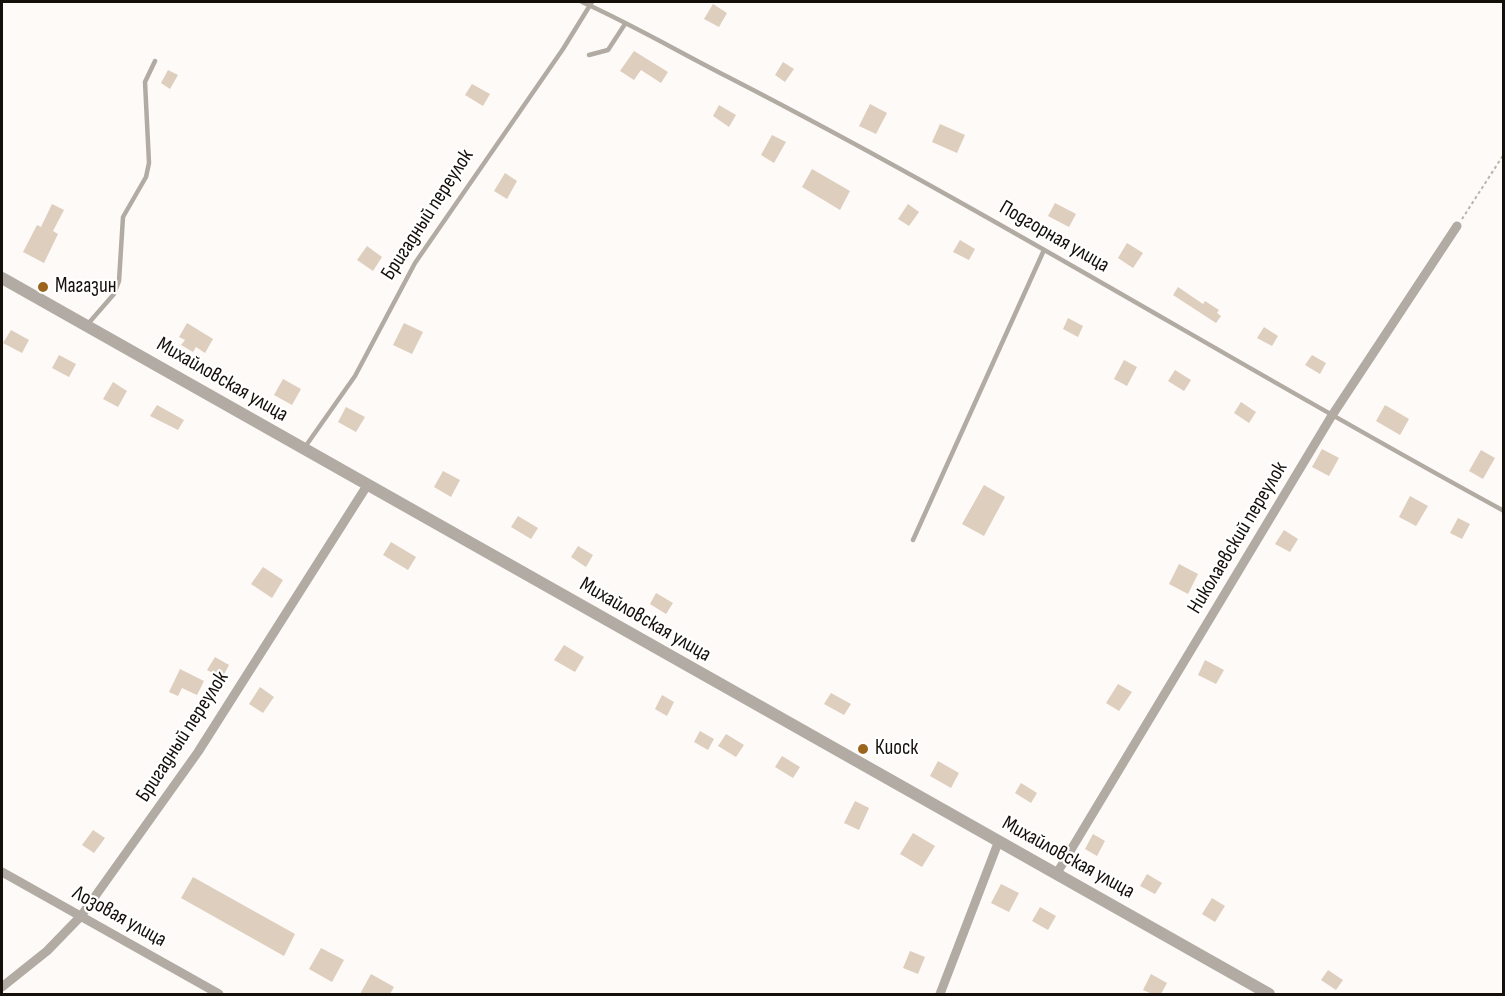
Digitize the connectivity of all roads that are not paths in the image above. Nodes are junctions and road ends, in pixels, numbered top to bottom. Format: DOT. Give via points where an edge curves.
graph roads {
  1 [pos="582,2"];
  2 [pos="591,3"];
  3 [pos="625,24"];
  4 [pos="589,55"];
  5 [pos="155,61"];
  6 [pos="1457,226"];
  7 [pos="1044,250"];
  8 [pos="2,279"];
  9 [pos="87,325"];
  10 [pos="1331,417"];
  11 [pos="304,449"];
  12 [pos="368,484"];
  13 [pos="1503,511"];
  14 [pos="913,540"];
  15 [pos="998,843"];
  16 [pos="2,872"];
  17 [pos="1057,873"];
  18 [pos="81,916"];
  19 [pos="2,987"];
  20 [pos="219,994"];
  21 [pos="940,994"];
  22 [pos="1269,994"];
  1 -- 2 [label="lane, Подгорная улица"];
  2 -- 3 [label="lane, Подгорная улица"];
  2 -- 11 [label="lane, Бригадный переулок" via="415,263 355,376"];
  3 -- 4 [label="lane" via="608,50"];
  3 -- 7 [label="lane, Подгорная улица" via="819,124"];
  5 -- 9 [label="lane" via="145,82 149,163 146,177 123,217 119,281 114,294"];
  6 -- 10 [label="street, Николаевский переулок"];
  7 -- 10 [label="lane, Подгорная улица"];
  7 -- 14 [label="lane"];
  8 -- 9 [label="street, Михайловская улица"];
  9 -- 11 [label="street, Михайловская улица"];
  10 -- 13 [label="lane, Подгорная улица"];
  10 -- 17 [label="street, Николаевский переулок"];
  11 -- 12 [label="street, Михайловская улица"];
  12 -- 15 [label="street, Михайловская улица"];
  12 -- 18 [label="street, Бригадный переулок" via="198,752"];
  15 -- 17 [label="street, Михайловская улица"];
  15 -- 21 [label="street"];
  16 -- 18 [label="street, Лозовая улица"];
  17 -- 22 [label="street, Михайловская улица"];
  18 -- 19 [label="street, Бригадный переулок" via="47,951"];
  18 -- 20 [label="street, Лозовая улица"];
}
